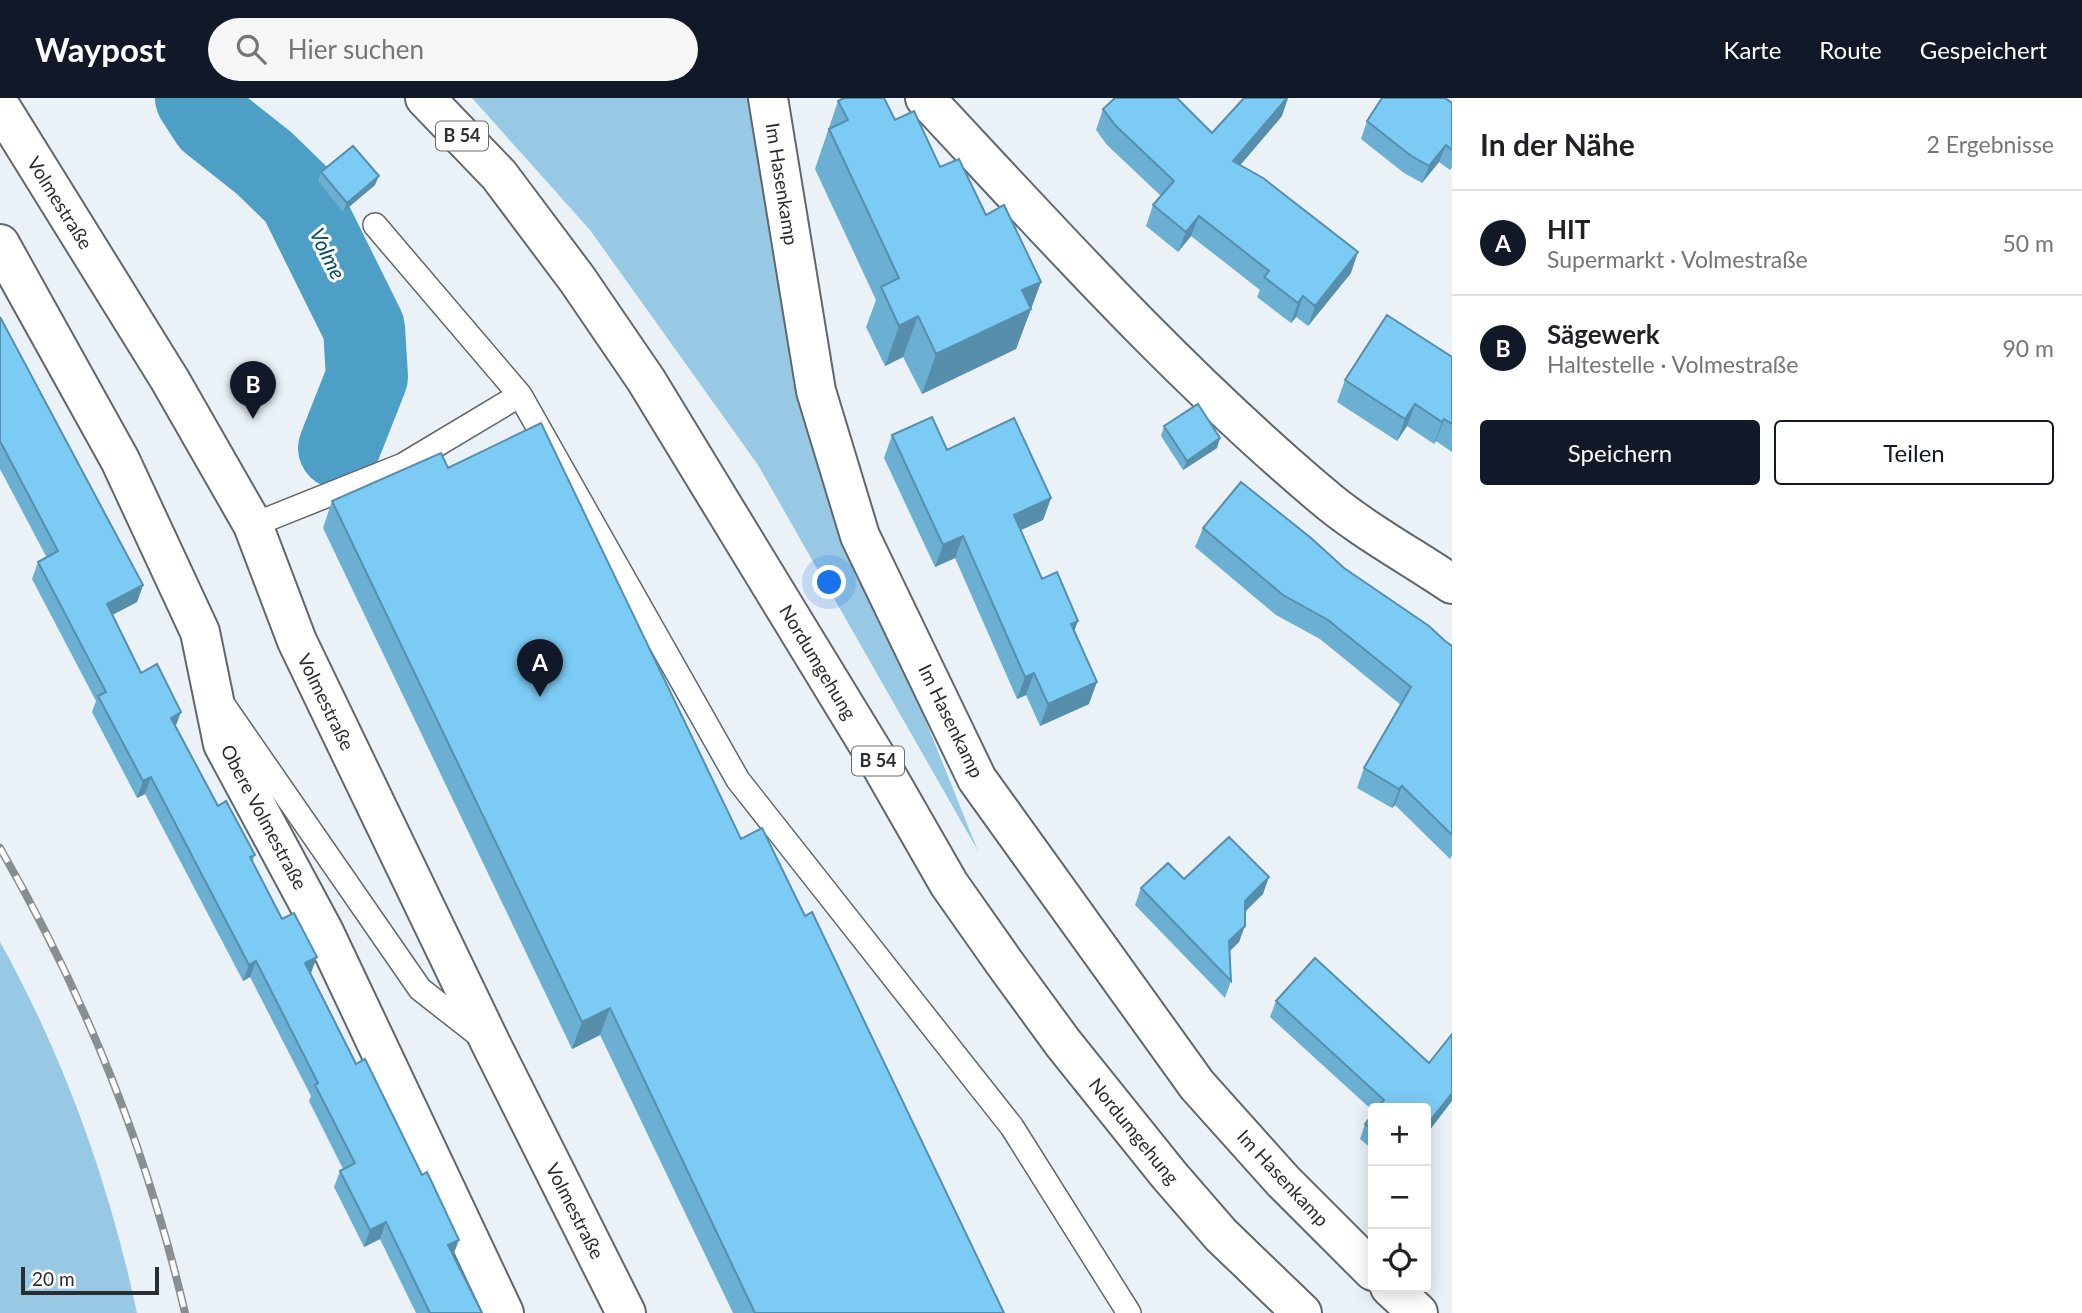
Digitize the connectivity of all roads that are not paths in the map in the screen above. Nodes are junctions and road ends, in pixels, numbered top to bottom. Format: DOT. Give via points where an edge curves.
graph roads {
  1 [pos="425,98"];
  2 [pos="768,98"];
  3 [pos="925,98"];
  4 [pos="0,106"];
  5 [pos="375,225"];
  6 [pos="0,243"];
  7 [pos="520,395"];
  8 [pos="253,525"];
  9 [pos="1452,584"];
  10 [pos="214,692"];
  11 [pos="491,1044"];
  12 [pos="1368,1266"];
  13 [pos="1395,1292"];
  14 [pos="504,1313"];
  15 [pos="626,1313"];
  16 [pos="1129,1313"];
  17 [pos="1302,1313"];
  18 [pos="1418,1313"];
  1 -- 17 [label="street, Nordumgehung / B 54" via="499,175 646,380 949,884 1031,999 1169,1175 1221,1234"];
  2 -- 12 [label="street, Im Hasenkamp" via="816,391 860,536 977,779 1197,1085"];
  3 -- 9 [label="street" via="1237,420 1322,496"];
  4 -- 8 [label="street, Volmestraße" via="170,380"];
  5 -- 7 [label="lane"];
  6 -- 10 [label="street, Obere Volmestraße" via="120,460 200,632"];
  7 -- 8 [label="lane" via="403,465"];
  7 -- 16 [label="lane" via="738,780 1012,1127"];
  8 -- 11 [label="street, Volmestraße" via="298,641"];
  10 -- 11 [label="lane" via="420,989"];
  10 -- 14 [label="street, Obere Volmestraße" via="223,744 324,932"];
  11 -- 15 [label="street, Volmestraße"];
  13 -- 18 [label="street"];
}
